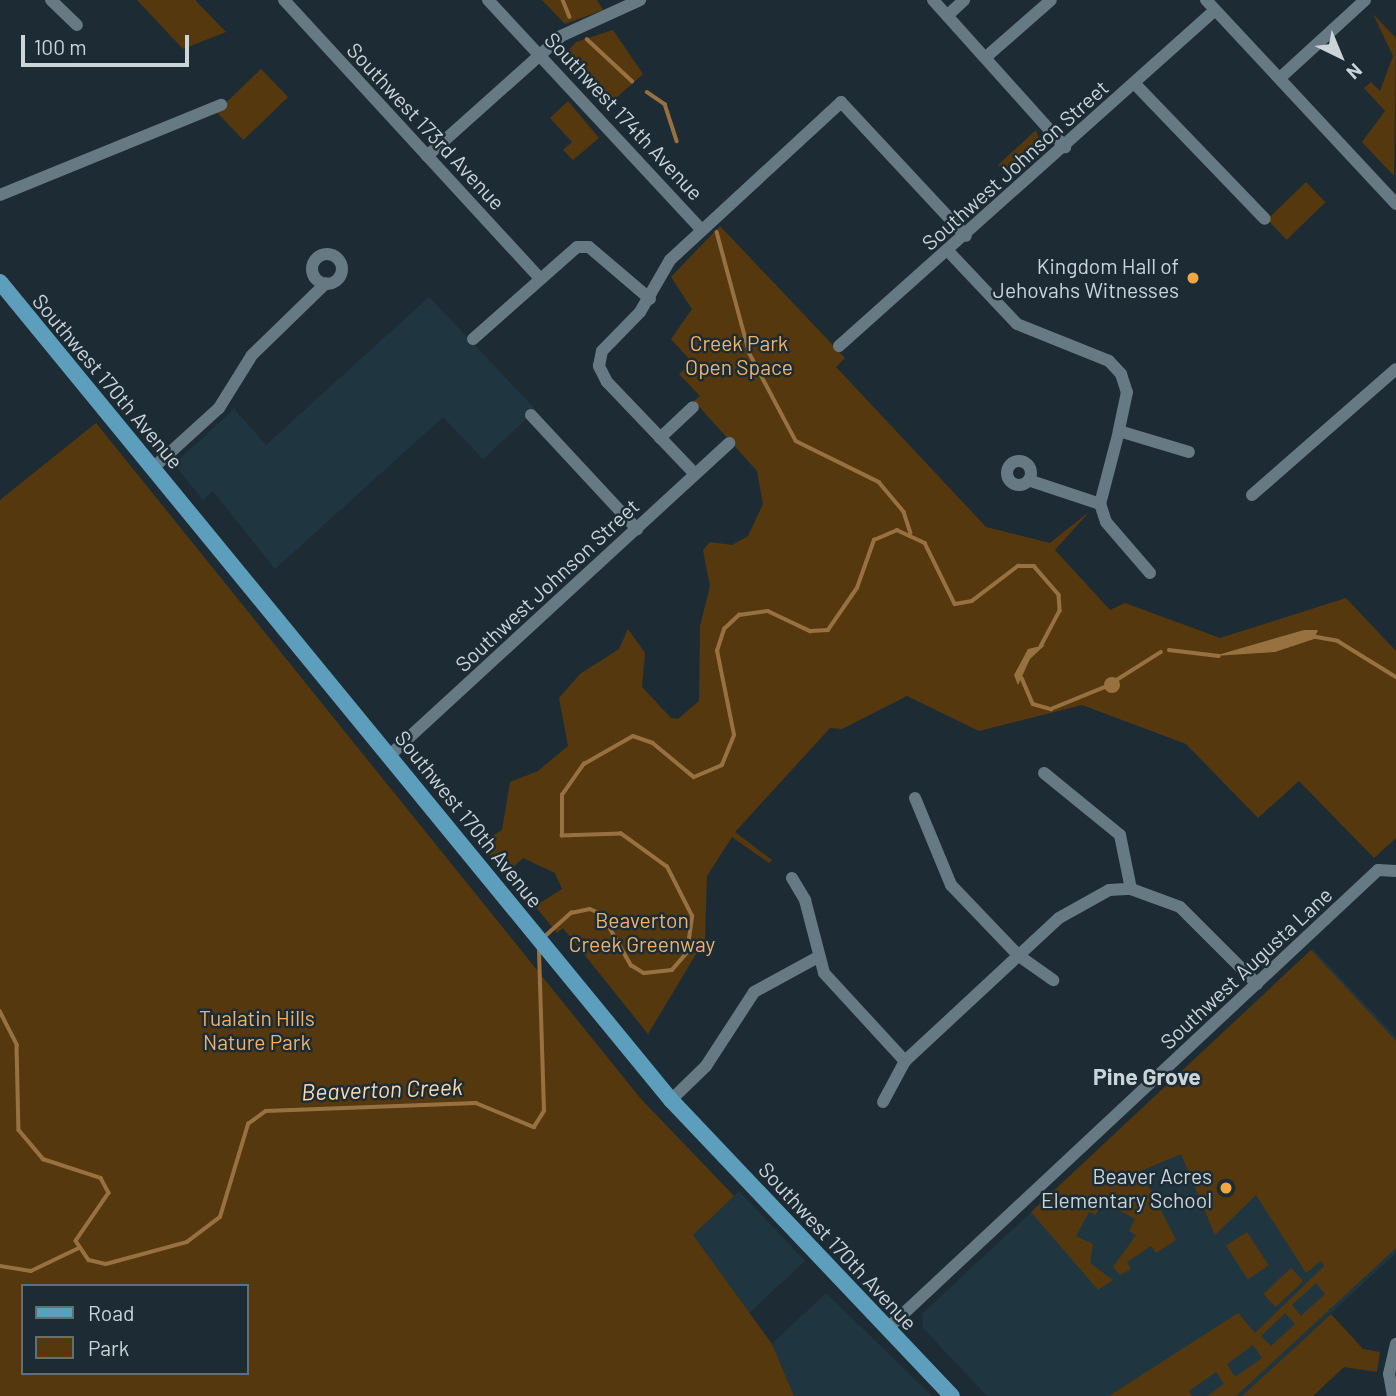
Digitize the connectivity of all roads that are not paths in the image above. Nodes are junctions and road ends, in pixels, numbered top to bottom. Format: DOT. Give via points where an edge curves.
graph roads {
  1 [pos="51,0"];
  2 [pos="284,0"];
  3 [pos="488,0"];
  4 [pos="640,0"];
  5 [pos="933,0"];
  6 [pos="964,0"];
  7 [pos="1051,0"];
  8 [pos="1366,0"];
  9 [pos="1211,5"];
  10 [pos="948,15"];
  11 [pos="77,25"];
  12 [pos="539,53"];
  13 [pos="986,57"];
  14 [pos="1281,77"];
  15 [pos="1135,84"];
  16 [pos="221,105"];
  17 [pos="1065,147"];
  18 [pos="427,156"];
  19 [pos="0,195"];
  20 [pos="1396,204"];
  21 [pos="1265,219"];
  22 [pos="701,229"];
  23 [pos="966,236"];
  24 [pos="948,251"];
  25 [pos="540,278"];
  26 [pos="0,282"];
  27 [pos="326,283"];
  28 [pos="650,299"];
  29 [pos="472,340"];
  30 [pos="839,346"];
  31 [pos="1396,369"];
  32 [pos="693,407"];
  33 [pos="530,415"];
  34 [pos="1119,431"];
  35 [pos="660,438"];
  36 [pos="729,443"];
  37 [pos="1189,452"];
  38 [pos="153,468"];
  39 [pos="695,474"];
  40 [pos="1031,481"];
  41 [pos="1252,495"];
  42 [pos="1100,504"];
  43 [pos="636,529"];
  44 [pos="1150,573"];
  45 [pos="390,755"];
  46 [pos="1044,773"];
  47 [pos="915,798"];
  48 [pos="1392,870"];
  49 [pos="792,878"];
  50 [pos="1131,889"];
  51 [pos="1019,956"];
  52 [pos="816,958"];
  53 [pos="1054,981"];
  54 [pos="1257,984"];
  55 [pos="905,1061"];
  56 [pos="671,1100"];
  57 [pos="883,1102"];
  58 [pos="887,1329"];
  59 [pos="1396,1344"];
  60 [pos="951,1396"];
  61 [pos="1393,1396"];
  1 -- 11 [label="street"];
  2 -- 18 [label="street, Southwest 173rd Avenue"];
  3 -- 12 [label="street, Southwest 174th Avenue"];
  4 -- 12 [label="street" via="561,36"];
  5 -- 10 [label="street"];
  6 -- 10 [label="street"];
  7 -- 13 [label="street"];
  8 -- 14 [label="street"];
  9 -- 14 [label="street"];
  9 -- 15 [label="street, Southwest Johnson Street"];
  10 -- 13 [label="street"];
  12 -- 18 [label="street"];
  12 -- 22 [label="street, Southwest 174th Avenue"];
  13 -- 17 [label="street"];
  14 -- 20 [label="street"];
  15 -- 17 [label="street, Southwest Johnson Street"];
  15 -- 21 [label="street"];
  16 -- 19 [label="street"];
  17 -- 23 [label="street, Southwest Johnson Street"];
  18 -- 25 [label="street, Southwest 173rd Avenue"];
  22 -- 23 [label="street" via="841,102"];
  22 -- 28 [label="street" via="670,260"];
  23 -- 24 [label="street, Southwest Johnson Street"];
  24 -- 30 [label="street, Southwest Johnson Street"];
  24 -- 34 [label="street" via="1017,324 1109,361 1121,374 1127,392"];
  25 -- 28 [label="street" via="584,245"];
  25 -- 29 [label="street"];
  26 -- 38 [label="main road, Southwest 170th Avenue"];
  27 -- 38 [label="street" via="252,355 219,408"];
  28 -- 35 [label="street" via="602,351 599,366"];
  31 -- 41 [label="street"];
  32 -- 35 [label="street"];
  33 -- 43 [label="street"];
  34 -- 37 [label="street"];
  34 -- 42 [label="street"];
  35 -- 39 [label="street"];
  36 -- 39 [label="street, Southwest Johnson Street"];
  38 -- 45 [label="main road, Southwest 170th Avenue"];
  39 -- 43 [label="street, Southwest Johnson Street"];
  40 -- 42 [label="street"];
  42 -- 44 [label="street" via="1106,522"];
  43 -- 45 [label="street, Southwest Johnson Street"];
  45 -- 56 [label="main road, Southwest 170th Avenue"];
  46 -- 50 [label="street" via="1120,835"];
  47 -- 51 [label="street" via="942,872"];
  48 -- 54 [label="street, Southwest Augusta Lane" via="1378,870"];
  49 -- 52 [label="street" via="805,900"];
  50 -- 51 [label="street" via="1084,901"];
  50 -- 54 [label="street" via="1180,907"];
  51 -- 53 [label="street"];
  51 -- 55 [label="street"];
  52 -- 55 [label="street"];
  52 -- 56 [label="street" via="754,992 705,1066"];
  54 -- 58 [label="street, Southwest Augusta Lane"];
  55 -- 57 [label="street"];
  56 -- 58 [label="main road, Southwest 170th Avenue"];
  58 -- 60 [label="main road, Southwest 170th Avenue"];
  59 -- 61 [label="street" via="1389,1374"];
}
